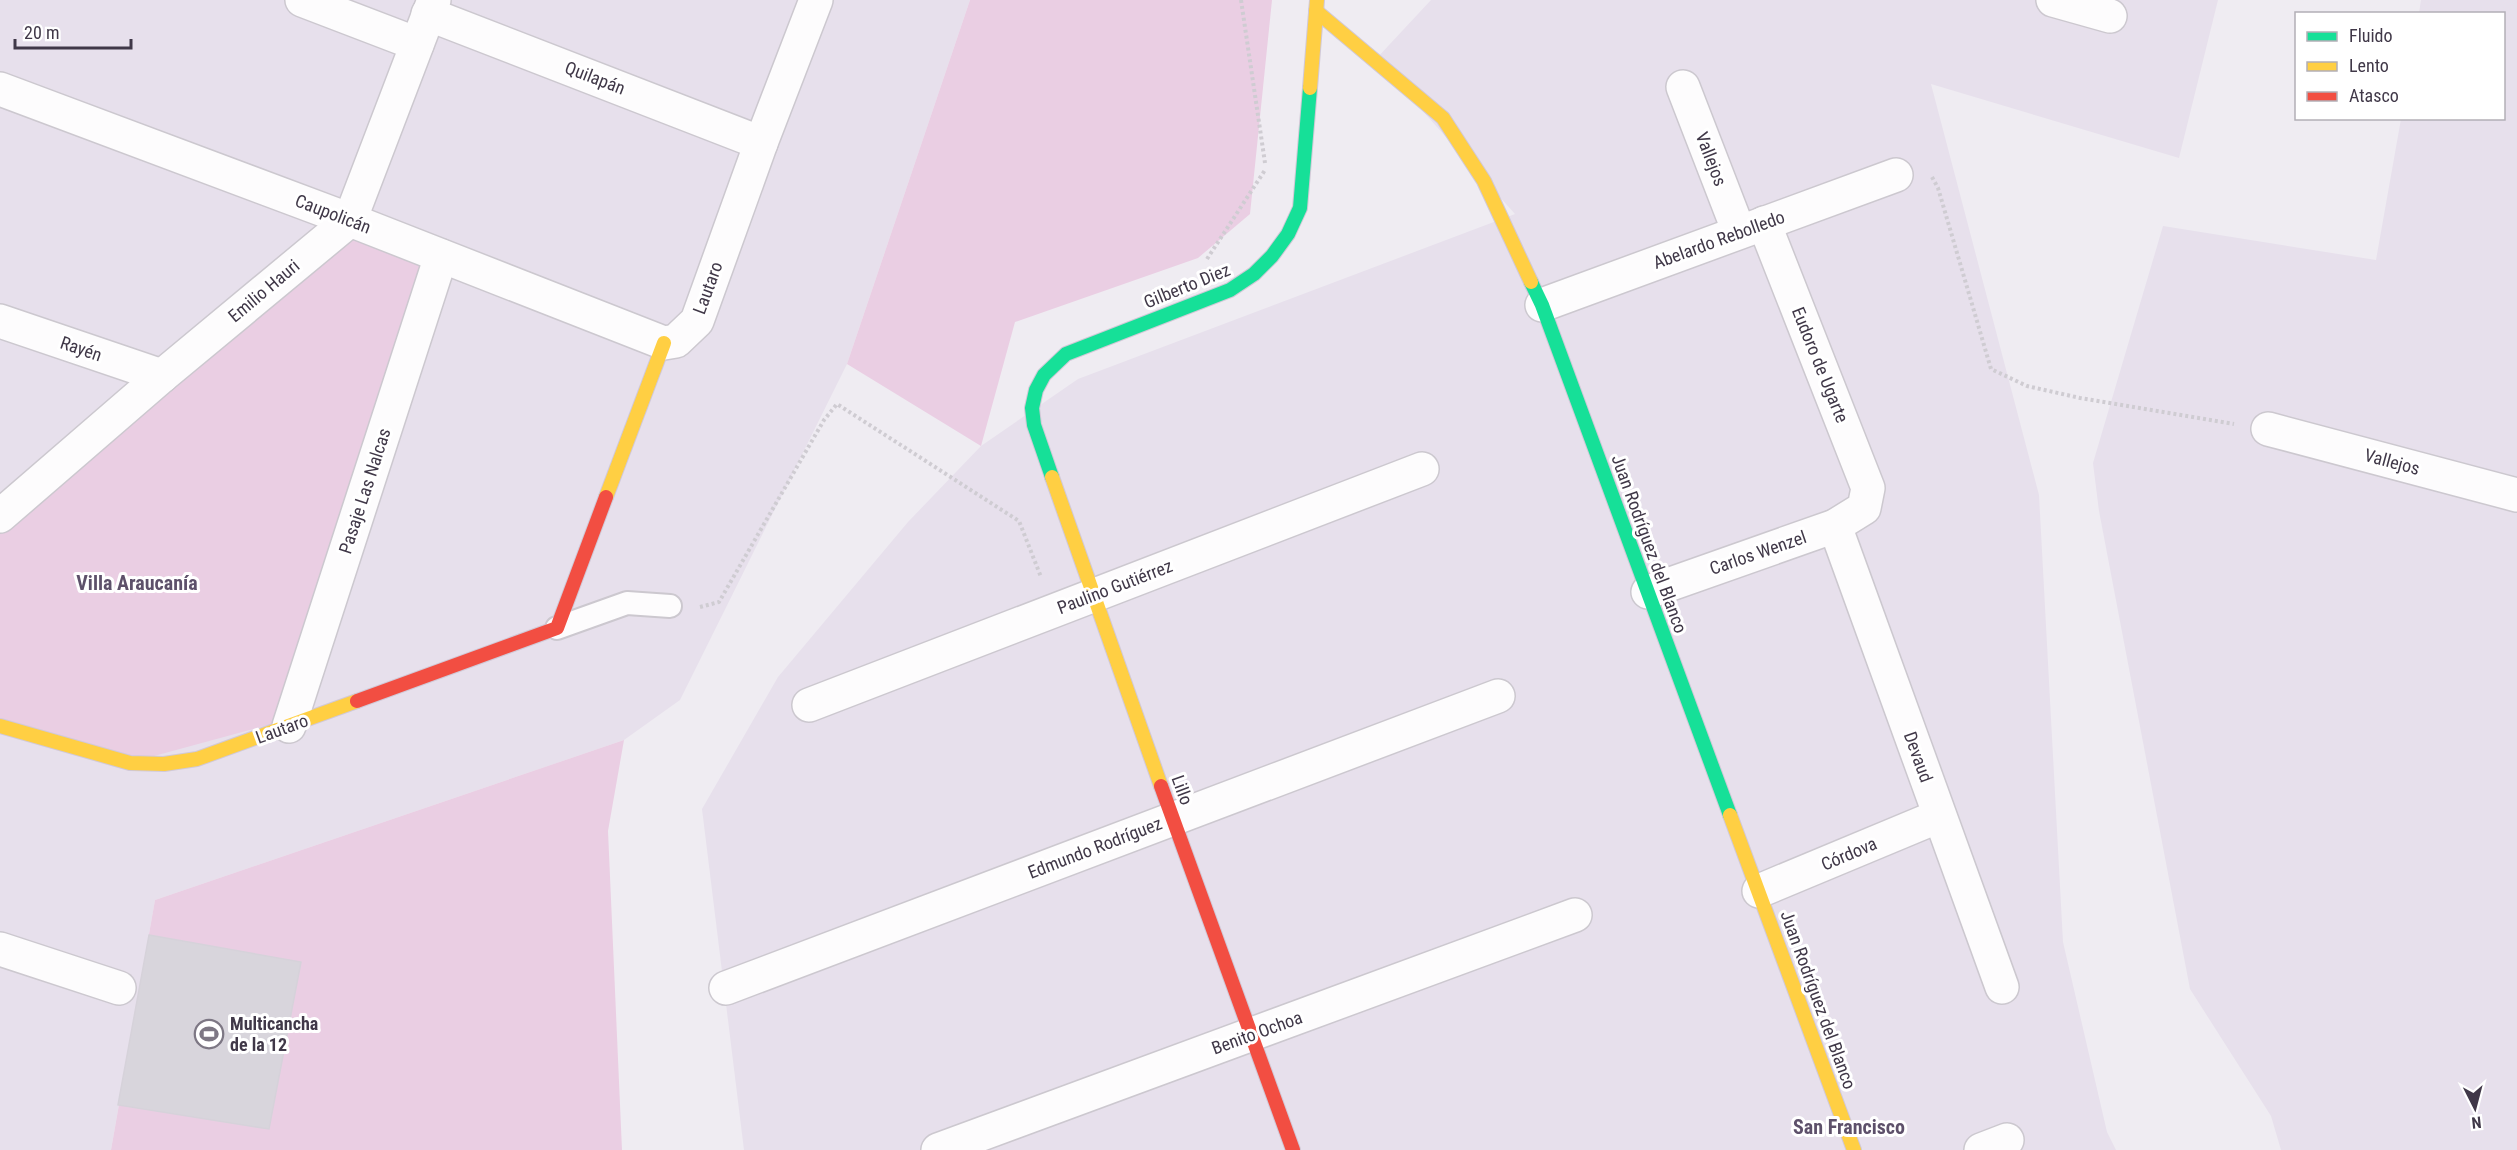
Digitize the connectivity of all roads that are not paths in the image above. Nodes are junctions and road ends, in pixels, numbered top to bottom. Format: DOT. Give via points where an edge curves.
graph roads {
  1 [pos="302,0"];
  2 [pos="816,0"];
  3 [pos="2054,0"];
  4 [pos="1317,5"];
  5 [pos="431,7"];
  6 [pos="2110,16"];
  7 [pos="417,44"];
  8 [pos="1683,87"];
  9 [pos="2,96"];
  10 [pos="761,143"];
  11 [pos="1896,175"];
  12 [pos="350,220"];
  13 [pos="1751,228"];
  14 [pos="441,256"];
  15 [pos="1542,305"];
  16 [pos="0,321"];
  17 [pos="664,343"];
  18 [pos="162,376"];
  19 [pos="2268,429"];
  20 [pos="1040,442"];
  21 [pos="1422,470"];
  22 [pos="2517,495"];
  23 [pos="1864,508"];
  24 [pos="0,516"];
  25 [pos="1835,526"];
  26 [pos="1648,592"];
  27 [pos="1092,596"];
  28 [pos="680,608"];
  29 [pos="557,628"];
  30 [pos="1498,696"];
  31 [pos="809,705"];
  32 [pos="0,726"];
  33 [pos="289,726"];
  34 [pos="1939,816"];
  35 [pos="1173,819"];
  36 [pos="1759,891"];
  37 [pos="1575,915"];
  38 [pos="0,949"];
  39 [pos="2002,987"];
  40 [pos="119,988"];
  41 [pos="726,988"];
  42 [pos="1251,1035"];
  43 [pos="938,1150"];
  44 [pos="1293,1150"];
  45 [pos="1854,1150"];
  1 -- 7 [label="street"];
  2 -- 10 [label="street, Lautaro"];
  3 -- 6 [label="street"];
  4 -- 15 [label="street, Juan Rodríguez del Blanco" via="1443,118 1484,181"];
  4 -- 20 [label="street, Gilberto Diez" via="1300,208 1278,253 1248,280 1230,290 1066,354 1044,375 1036,390 1032,408"];
  5 -- 7 [label="street, Emilio Hauri"];
  5 -- 10 [label="street, Quilapán"];
  7 -- 12 [label="street, Emilio Hauri"];
  8 -- 13 [label="street, Vallejos"];
  9 -- 12 [label="street, Caupolicán"];
  10 -- 17 [label="street, Lautaro" via="697,321 676,341"];
  11 -- 13 [label="street, Abelardo Rebolledo"];
  12 -- 14 [label="street, Caupolicán"];
  12 -- 18 [label="street, Emilio Hauri"];
  13 -- 15 [label="street, Abelardo Rebolledo"];
  13 -- 23 [label="street, Eudoro de Ugarte" via="1868,488"];
  14 -- 17 [label="street, Caupolicán"];
  14 -- 33 [label="street, Pasaje Las Nalcas"];
  15 -- 26 [label="street, Juan Rodríguez del Blanco"];
  16 -- 18 [label="street, Rayén"];
  17 -- 29 [label="street"];
  18 -- 24 [label="street, Emilio Hauri"];
  19 -- 22 [label="street, Vallejos"];
  20 -- 27 [label="street, Lillo"];
  21 -- 27 [label="street, Paulino Gutiérrez"];
  23 -- 25 [label="street, Carlos Wenzel"];
  25 -- 26 [label="street, Carlos Wenzel"];
  25 -- 34 [label="street, Devaud"];
  26 -- 36 [label="street, Juan Rodríguez del Blanco"];
  27 -- 31 [label="street, Paulino Gutiérrez"];
  27 -- 35 [label="street, Lillo"];
  28 -- 29 [label="lane, Lautaro" via="627,603"];
  29 -- 33 [label="street, Lautaro"];
  30 -- 35 [label="street, Edmundo Rodríguez"];
  32 -- 33 [label="street, Lautaro" via="150,766 197,759"];
  34 -- 36 [label="street, Córdova"];
  34 -- 39 [label="street, Devaud"];
  35 -- 41 [label="street, Edmundo Rodríguez"];
  35 -- 42 [label="street, Lillo"];
  36 -- 45 [label="street, Juan Rodríguez del Blanco"];
  37 -- 42 [label="street, Benito Ochoa"];
  38 -- 40 [label="street"];
  42 -- 43 [label="street, Benito Ochoa"];
  42 -- 44 [label="street, Lillo"];
}
